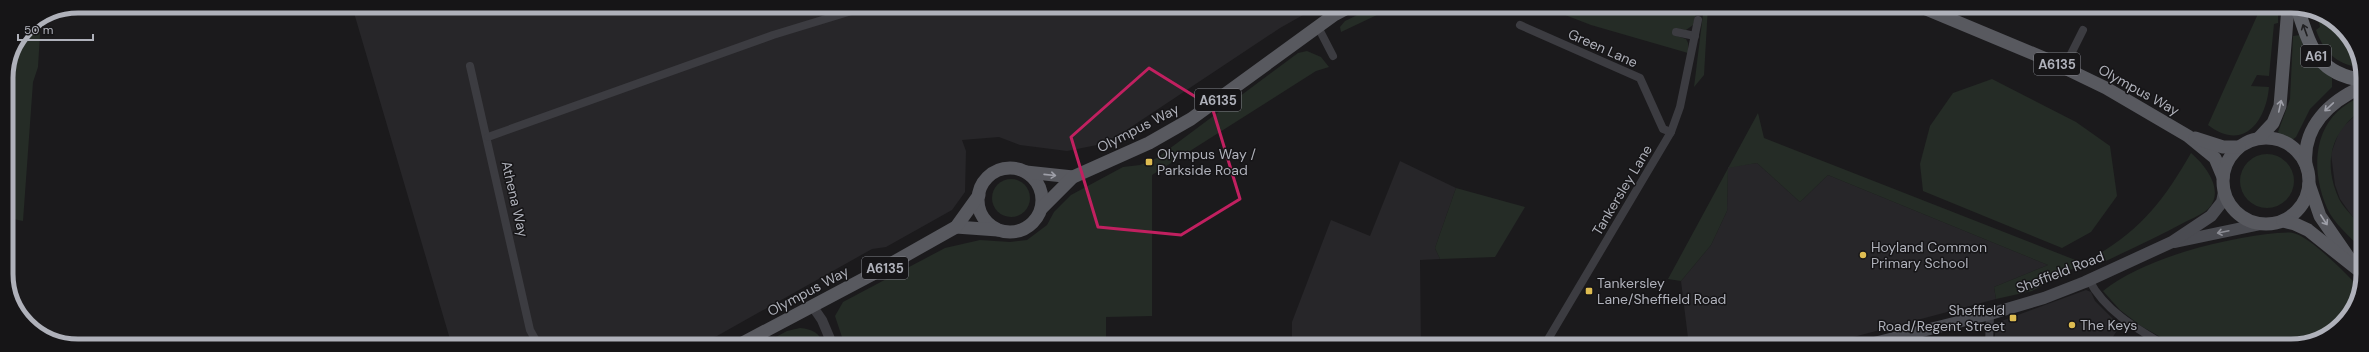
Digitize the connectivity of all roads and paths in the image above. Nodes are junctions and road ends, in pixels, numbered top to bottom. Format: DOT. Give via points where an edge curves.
graph roads {
  1 [pos="845,13"];
  2 [pos="1340,13"];
  3 [pos="1937,13"];
  4 [pos="2288,13"];
  5 [pos="2300,14"];
  6 [pos="1698,20"];
  7 [pos="1520,25"];
  8 [pos="1318,27"];
  9 [pos="2083,30"];
  10 [pos="1676,32"];
  11 [pos="1695,36"];
  12 [pos="1333,56"];
  13 [pos="470,66"];
  14 [pos="2064,68"];
  15 [pos="2356,78"];
  16 [pos="2356,90"];
  17 [pos="1671,132"];
  18 [pos="2188,136"];
  19 [pos="488,137"];
  20 [pos="2259,138"];
  21 [pos="2239,147"];
  22 [pos="2306,165"];
  23 [pos="1026,172"];
  24 [pos="1073,177"];
  25 [pos="2223,177"];
  26 [pos="2309,184"];
  27 [pos="2224,192"];
  28 [pos="979,195"];
  29 [pos="1042,208"];
  30 [pos="2283,221"];
  31 [pos="2261,224"];
  32 [pos="956,227"];
  33 [pos="998,230"];
  34 [pos="2172,242"];
  35 [pos="2352,263"];
  36 [pos="2356,267"];
  37 [pos="2090,280"];
  38 [pos="813,307"];
  39 [pos="1990,314"];
  40 [pos="535,337"];
  41 [pos="751,339"];
  42 [pos="830,339"];
  43 [pos="1548,339"];
  44 [pos="1908,339"];
  45 [pos="1989,339"];
  46 [pos="2153,339"];
  1 -- 19 [label="street" via="773,35"];
  2 -- 8 [label="main road, Olympus Way / A6135"];
  3 -- 14 [label="main road, Olympus Way / A6135"];
  20 -- 4 [label="main road, one-way" via="2273,123 2280,106"];
  15 -- 5 [label="highway, A61, one-way" via="2342,75 2321,62 2314,52"];
  6 -- 11 [label="street, Tankersley Lane"];
  7 -- 17 [label="street, Green Lane" via="1640,78 1663,129"];
  8 -- 12 [label="street"];
  8 -- 24 [label="main road, Olympus Way / A6135" via="1191,119 1149,143"];
  9 -- 14 [label="street"];
  10 -- 11 [label="street"];
  11 -- 17 [label="street, Tankersley Lane" via="1680,107"];
  13 -- 19 [label="street, Athena Way" via="477,104"];
  14 -- 18 [label="main road, Olympus Way / A6135" via="2106,88"];
  16 -- 22 [label="main road, one-way" via="2338,99 2321,114 2308,140"];
  17 -- 43 [label="street, Tankersley Lane"];
  18 -- 21 [label="main road, Olympus Way / A6135" via="2224,147"];
  18 -- 25 [label="main road, Olympus Way / A6135" via="2215,158"];
  19 -- 40 [label="street, Athena Way" via="530,330"];
  20 -- 21 [label="main road"];
  20 -- 22 [label="main road" via="2274,138 2287,143 2299,153"];
  21 -- 25 [label="main road" via="2228,160"];
  22 -- 26 [label="main road"];
  23 -- 24 [label="main road, Olympus Way / A6135, one-way"];
  23 -- 28 [label="main road, Olympus Way / A6135" via="1007,168 997,171 982,185"];
  23 -- 29 [label="main road" via="1040,187 1043,197"];
  24 -- 29 [label="main road, Olympus Way / A6135"];
  25 -- 27 [label="main road"];
  26 -- 30 [label="main road" via="2302,205"];
  26 -- 35 [label="main road, one-way" via="2320,216"];
  27 -- 31 [label="main road" via="2238,214"];
  27 -- 34 [label="main road, Sheffield Road" via="2222,202 2211,216"];
  28 -- 32 [label="main road, Olympus Way / A6135"];
  28 -- 33 [label="main road" via="978,205 982,216 988,224"];
  29 -- 33 [label="main road, Olympus Way / A6135" via="1038,218 1025,229 1009,233"];
  30 -- 31 [label="main road"];
  30 -- 35 [label="main road" via="2313,233"];
  31 -- 34 [label="main road, Sheffield Road, one-way"];
  32 -- 33 [label="main road, Olympus Way / A6135"];
  32 -- 38 [label="main road, Olympus Way / A6135"];
  34 -- 37 [label="main road, Sheffield Road"];
  35 -- 36 [label="main road"];
  37 -- 39 [label="main road, Sheffield Road" via="2044,298"];
  37 -- 46 [label="street" via="2094,290 2107,304 2132,327"];
  38 -- 41 [label="main road, Olympus Way / A6135"];
  38 -- 42 [label="street"];
  39 -- 44 [label="main road, Sheffield Road"];
  39 -- 45 [label="street"];
}
